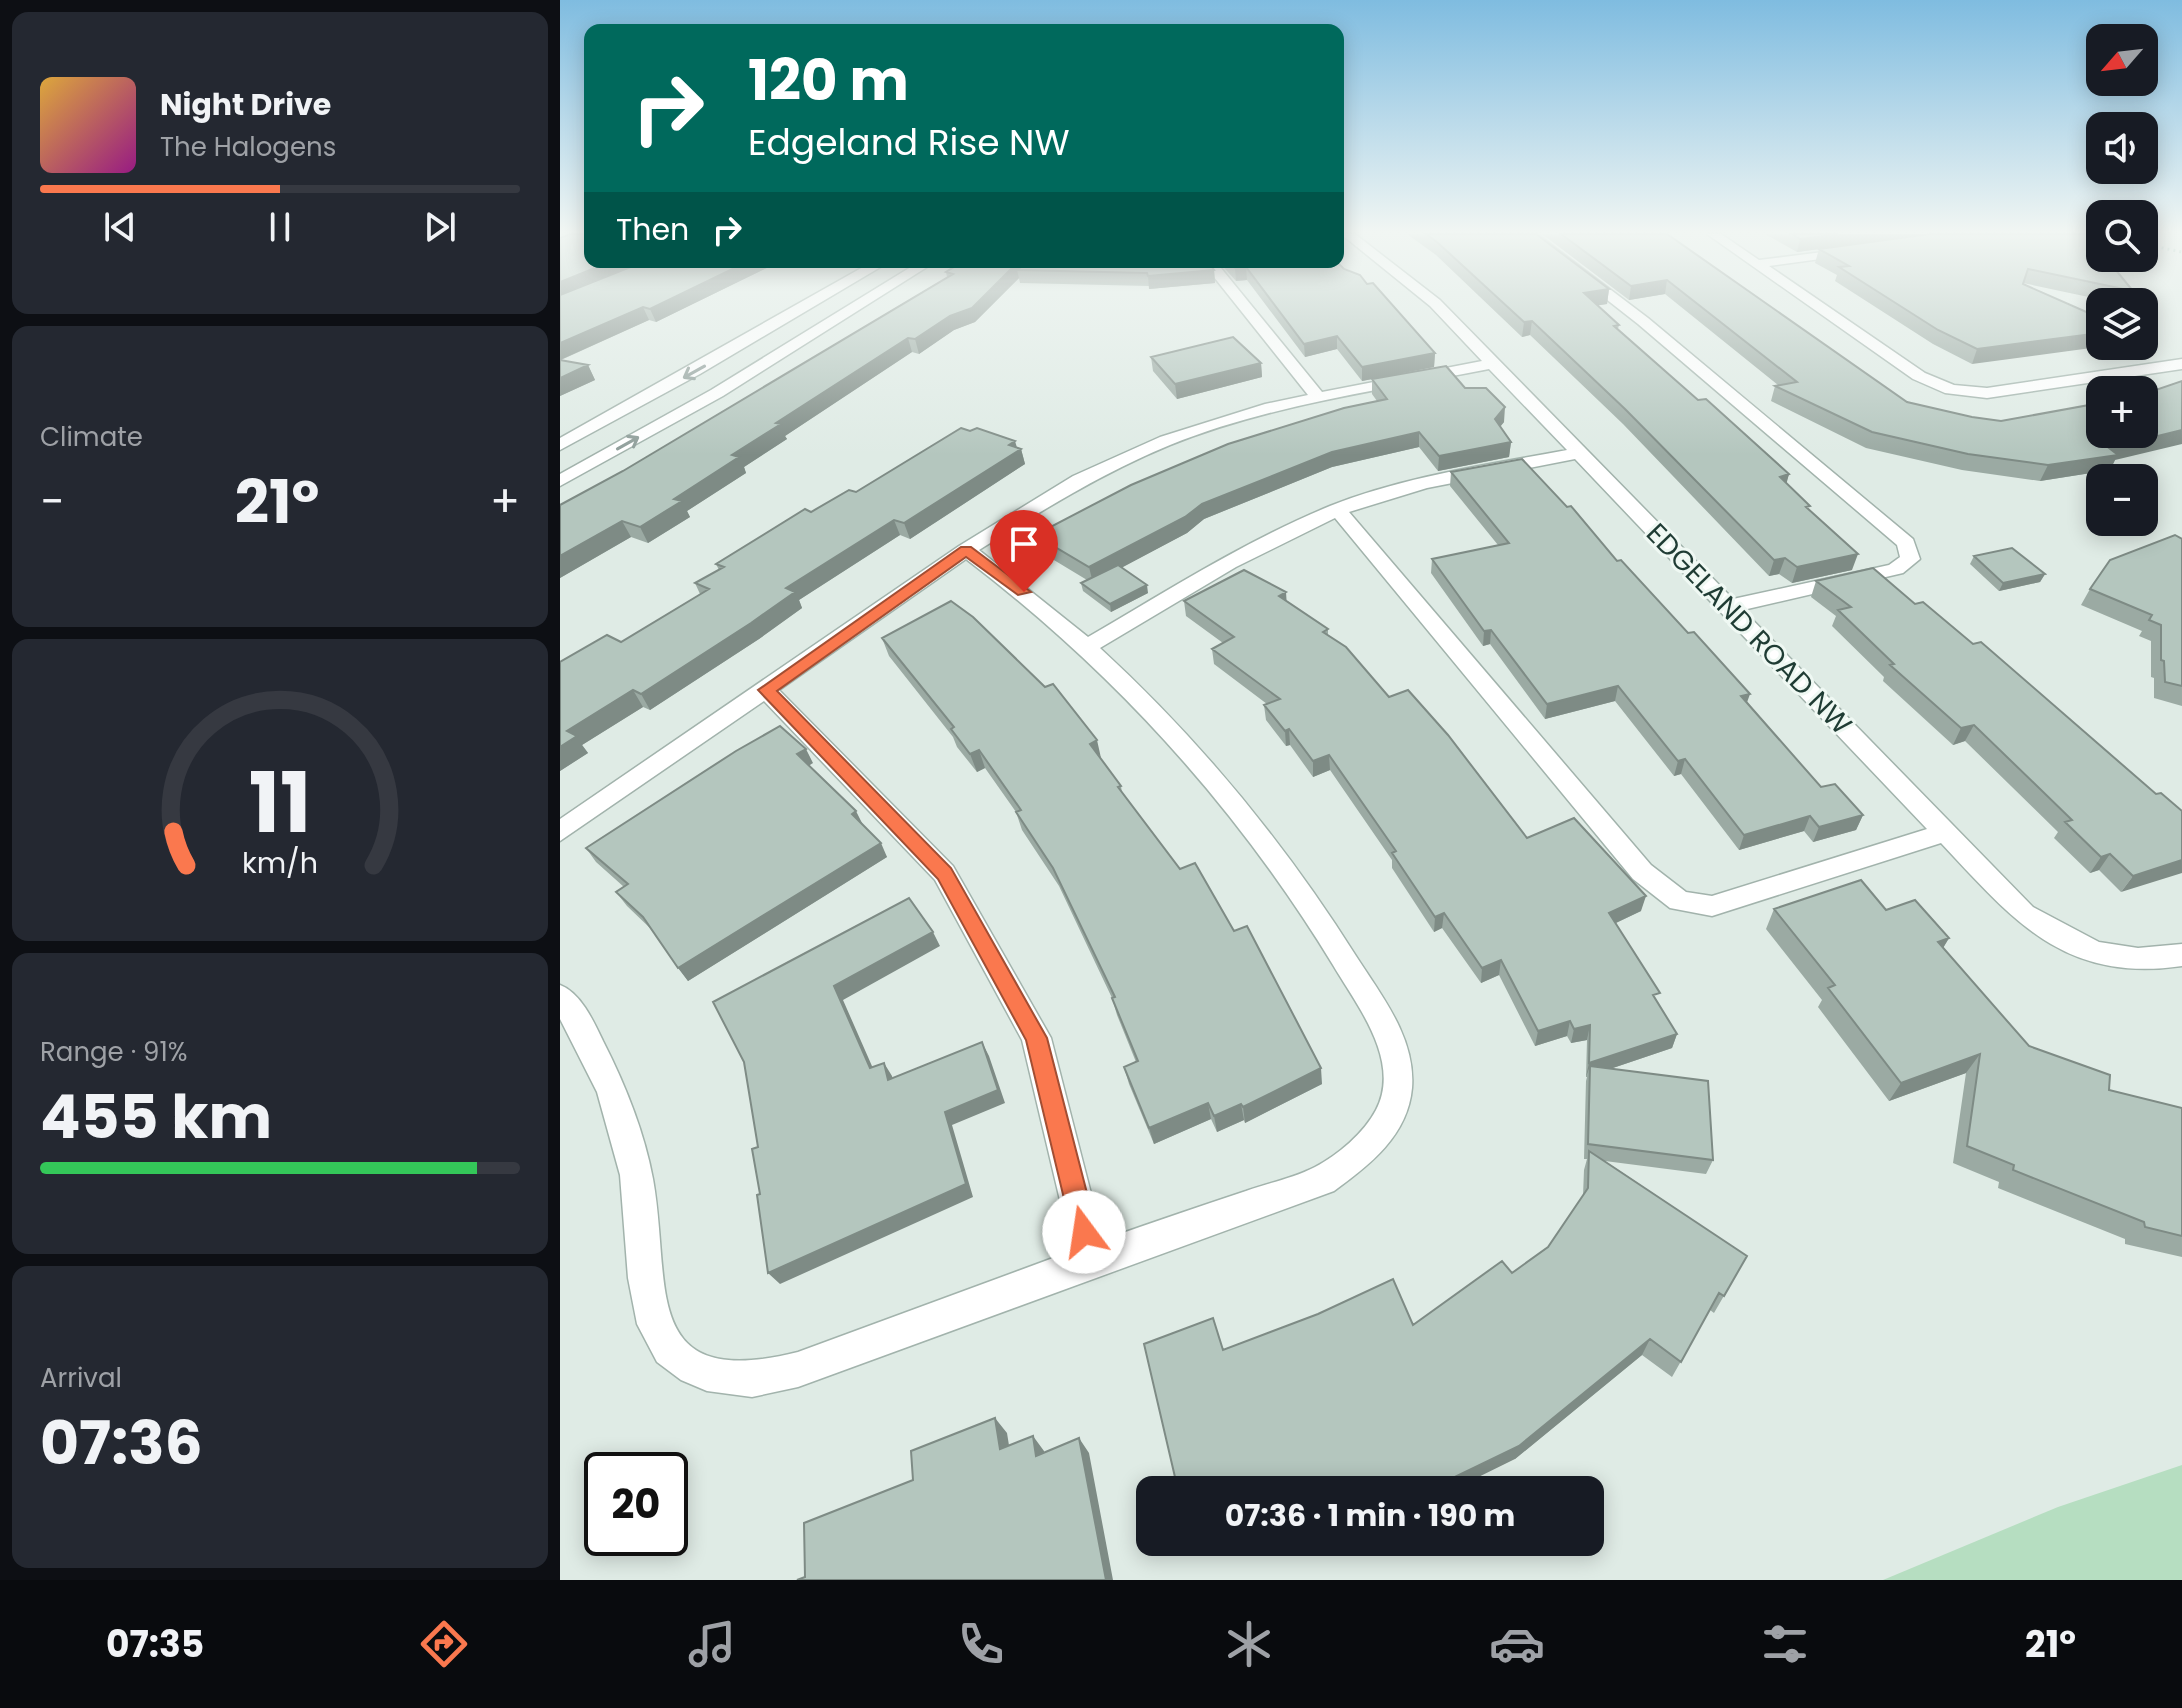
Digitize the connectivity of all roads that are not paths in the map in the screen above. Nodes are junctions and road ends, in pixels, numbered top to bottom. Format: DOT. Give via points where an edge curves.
graph roads {
  1 [pos="804,308"];
  2 [pos="854,308"];
  3 [pos="1246,308"];
  4 [pos="1440,308"];
  5 [pos="1625,308"];
  6 [pos="1820,308"];
  7 [pos="1494,363"];
  8 [pos="2182,364"];
  9 [pos="1317,396"];
  10 [pos="560,445"];
  11 [pos="1580,453"];
  12 [pos="565,473"];
  13 [pos="1338,510"];
  14 [pos="966,550"];
  15 [pos="1727,607"];
  16 [pos="1089,646"];
  17 [pos="766,690"];
  18 [pos="560,832"];
  19 [pos="1947,832"];
  20 [pos="2182,955"];
  21 [pos="560,997"];
  22 [pos="1091,1260"];
  1 -- 10 [label="street, one-way"];
  12 -- 2 [label="street, one-way" via="717,393"];
  3 -- 9 [label="street"];
  4 -- 7 [label="street, EDGELAND ROAD NW"];
  5 -- 15 [label="street" via="1910,551 1910,559 1896,569"];
  6 -- 8 [label="street" via="1919,376 1951,390 1987,393"];
  7 -- 9 [label="street"];
  7 -- 11 [label="street, EDGELAND ROAD NW"];
  9 -- 14 [label="street" via="1153,447 1079,480"];
  11 -- 13 [label="street" via="1426,483"];
  11 -- 15 [label="street, EDGELAND ROAD NW"];
  13 -- 16 [label="street" via="1242,552"];
  13 -- 19 [label="street" via="1642,872 1679,901 1712,906"];
  14 -- 16 [label="street"];
  14 -- 17 [label="street"];
  15 -- 19 [label="street, EDGELAND ROAD NW"];
  16 -- 22 [label="street" via="1221,782 1284,866 1396,1048 1397,1090 1385,1127 1323,1180"];
  17 -- 18 [label="street"];
  17 -- 22 [label="street" via="944,873 1036,1038"];
  19 -- 20 [label="street, EDGELAND ROAD NW" via="2024,914 2059,939 2129,961"];
  21 -- 22 [label="street" via="606,1080 633,1155 654,1325 682,1363 731,1379 786,1372"];
}
